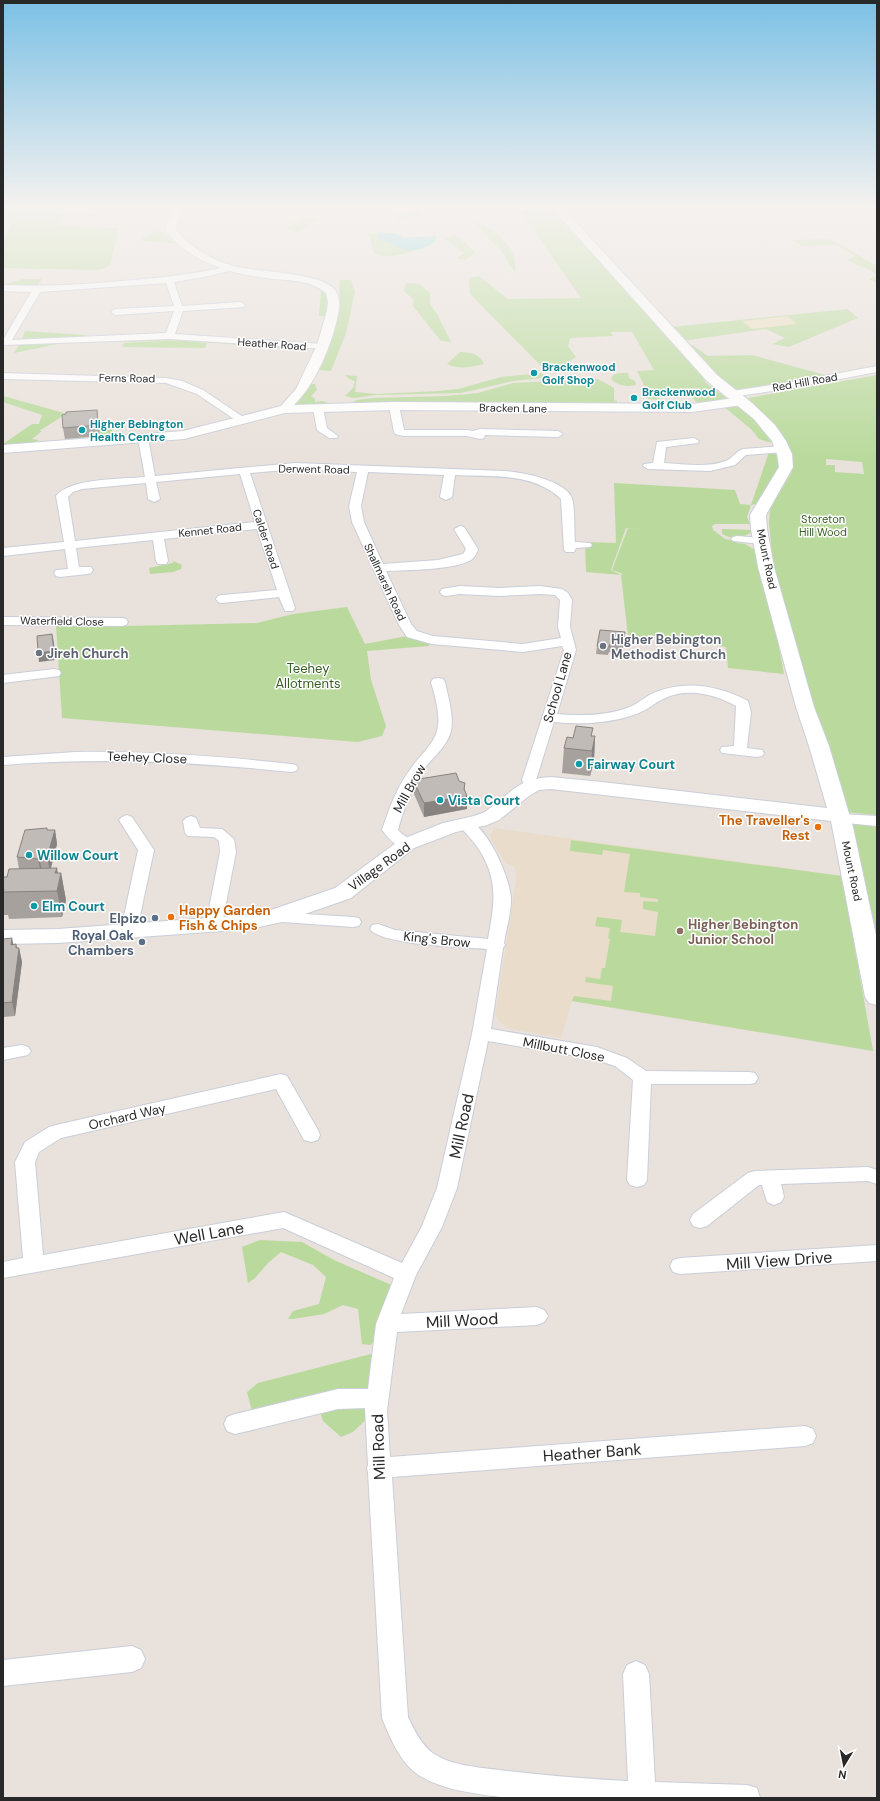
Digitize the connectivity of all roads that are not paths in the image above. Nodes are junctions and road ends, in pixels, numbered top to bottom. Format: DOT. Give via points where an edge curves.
graph roads {
  1 [pos="36,291"];
  2 [pos="173,291"];
  3 [pos="331,291"];
  4 [pos="633,291"];
  5 [pos="241,305"];
  6 [pos="179,309"];
  7 [pos="116,312"];
  8 [pos="170,336"];
  9 [pos="4,346"];
  10 [pos="322,347"];
  11 [pos="877,369"];
  12 [pos="3,376"];
  13 [pos="737,397"];
  14 [pos="394,406"];
  15 [pos="318,408"];
  16 [pos="284,409"];
  17 [pos="241,419"];
  18 [pos="558,434"];
  19 [pos="333,436"];
  20 [pos="143,438"];
  21 [pos="692,443"];
  22 [pos="3,449"];
  23 [pos="783,449"];
  24 [pos="244,470"];
  25 [pos="363,470"];
  26 [pos="450,472"];
  27 [pos="150,479"];
  28 [pos="445,497"];
  29 [pos="154,499"];
  30 [pos="262,525"];
  31 [pos="460,529"];
  32 [pos="158,535"];
  33 [pos="482,538"];
  34 [pos="467,540"];
  35 [pos="737,540"];
  36 [pos="762,541"];
  37 [pos="70,545"];
  38 [pos="586,545"];
  39 [pos="3,552"];
  40 [pos="176,560"];
  41 [pos="379,568"];
  42 [pos="87,570"];
  43 [pos="74,572"];
  44 [pos="60,573"];
  45 [pos="446,592"];
  46 [pos="284,593"];
  47 [pos="222,599"];
  48 [pos="289,608"];
  49 [pos="3,621"];
  50 [pos="122,622"];
  51 [pos="567,641"];
  52 [pos="54,672"];
  53 [pos="3,679"];
  54 [pos="438,682"];
  55 [pos="549,717"];
  56 [pos="757,753"];
  57 [pos="3,761"];
  58 [pos="291,768"];
  59 [pos="532,786"];
  60 [pos="835,816"];
  61 [pos="127,820"];
  62 [pos="191,821"];
  63 [pos="877,821"];
  64 [pos="466,824"];
  65 [pos="407,844"];
  66 [pos="274,917"];
  67 [pos="353,922"];
  68 [pos="214,924"];
  69 [pos="378,929"];
  70 [pos="129,930"];
  71 [pos="3,937"];
  72 [pos="497,945"];
  73 [pos="877,997"];
  74 [pos="481,1034"];
  75 [pos="22,1051"];
  76 [pos="3,1054"];
  77 [pos="642,1076"];
  78 [pos="749,1078"];
  79 [pos="311,1135"];
  80 [pos="770,1177"];
  81 [pos="877,1177"];
  82 [pos="637,1180"];
  83 [pos="774,1197"];
  84 [pos="700,1220"];
  85 [pos="877,1253"];
  86 [pos="34,1264"];
  87 [pos="680,1266"];
  88 [pos="3,1270"];
  89 [pos="406,1274"];
  90 [pos="537,1316"];
  91 [pos="387,1324"];
  92 [pos="377,1398"];
  93 [pos="235,1424"];
  94 [pos="805,1436"];
  95 [pos="378,1468"];
  96 [pos="132,1659"];
  97 [pos="3,1673"];
  98 [pos="636,1674"];
  99 [pos="658,1797"];
  100 [pos="747,1798"];
  1 -- 9 [label="street"];
  2 -- 6 [label="street"];
  3 -- 10 [label="street" via="333,303 329,328"];
  4 -- 13 [label="main road, Mount Road" via="707,372"];
  5 -- 6 [label="street"];
  6 -- 7 [label="street"];
  6 -- 8 [label="street"];
  8 -- 9 [label="street, Heather Road"];
  8 -- 10 [label="street, Heather Road"];
  10 -- 16 [label="street" via="299,393"];
  11 -- 13 [label="street, Red Hill Road"];
  12 -- 17 [label="street, Ferns Road" via="170,380 192,387"];
  13 -- 14 [label="street, Bracken Lane" via="716,406 680,409"];
  13 -- 23 [label="main road, Mount Road" via="763,421 777,437"];
  14 -- 15 [label="street, Bracken Lane"];
  14 -- 18 [label="street" via="399,432 402,433 466,433 477,436 480,432"];
  15 -- 16 [label="street, Bracken Lane"];
  15 -- 19 [label="street" via="322,430"];
  16 -- 17 [label="street, Bracken Lane"];
  17 -- 20 [label="street, Bracken Lane" via="184,435"];
  20 -- 22 [label="street, Bracken Lane"];
  20 -- 27 [label="street"];
  21 -- 23 [label="street" via="657,442 653,466 710,468 731,463 743,452"];
  23 -- 36 [label="main road, Mount Road" via="786,467 758,515"];
  24 -- 25 [label="street, Derwent Road" via="295,466"];
  24 -- 27 [label="street, Derwent Road"];
  24 -- 30 [label="street, Calder Road"];
  25 -- 26 [label="street, Derwent Road"];
  25 -- 41 [label="street, Shallmarsh Road" via="356,498 356,513"];
  26 -- 28 [label="street"];
  26 -- 38 [label="street, Derwent Road" via="513,475 543,481 566,498 570,547"];
  27 -- 29 [label="street"];
  27 -- 37 [label="street, Derwent Road" via="80,486 69,490 62,496"];
  30 -- 32 [label="street, Kennet Road"];
  30 -- 46 [label="street, Calder Road"];
  31 -- 34 [label="street"];
  32 -- 37 [label="street, Kennet Road"];
  32 -- 40 [label="street" via="158,561"];
  33 -- 34 [label="street"];
  34 -- 41 [label="street" via="472,549 466,558"];
  35 -- 36 [label="street"];
  36 -- 60 [label="main road, Mount Road" via="766,567 805,707 819,746"];
  37 -- 39 [label="street, Kennet Road"];
  37 -- 43 [label="street"];
  41 -- 51 [label="street, Shallmarsh Road" via="405,625 412,634 419,637 523,648"];
  42 -- 43 [label="street"];
  43 -- 44 [label="street"];
  45 -- 51 [label="street, School Lane" via="458,586 498,592 558,592 566,600 564,627"];
  46 -- 47 [label="street"];
  46 -- 48 [label="street, Calder Road"];
  49 -- 50 [label="street, Waterfield Close"];
  51 -- 55 [label="street, School Lane" via="570,650"];
  52 -- 53 [label="street"];
  54 -- 65 [label="street, Mill Brow" via="444,731 440,742 419,766 410,782 394,814 390,830 397,839"];
  55 -- 56 [label="street" via="596,720 635,709 663,694 686,689 702,689 732,697 743,704 744,712 733,751"];
  55 -- 59 [label="street, School Lane" via="529,780"];
  57 -- 58 [label="street, Teehey Close" via="119,755 194,758"];
  59 -- 60 [label="main road, Village Road" via="551,783 595,787"];
  59 -- 64 [label="main road, Village Road" via="492,816"];
  60 -- 63 [label="street"];
  60 -- 73 [label="main road, Mount Road" via="856,886"];
  61 -- 70 [label="street" via="146,850"];
  62 -- 68 [label="street" via="193,833 217,832 226,839 228,852"];
  64 -- 65 [label="main road, Village Road" via="426,835"];
  64 -- 72 [label="street, Mill Road" via="492,857 500,879 504,900"];
  65 -- 66 [label="main road, Village Road" via="343,892 320,903"];
  66 -- 67 [label="street"];
  66 -- 68 [label="main road, Village Road" via="249,922"];
  68 -- 70 [label="main road, Village Road"];
  69 -- 72 [label="street, King's Brow" via="392,935"];
  70 -- 71 [label="main road, Village Road" via="58,936"];
  72 -- 74 [label="street, Mill Road"];
  74 -- 77 [label="street, Millbutt Close" via="597,1053 621,1062"];
  74 -- 89 [label="street, Mill Road" via="447,1188 432,1227"];
  75 -- 76 [label="street"];
  77 -- 78 [label="street"];
  77 -- 82 [label="street"];
  79 -- 86 [label="street, Orchard Way" via="281,1081 56,1132 32,1147 25,1162"];
  80 -- 81 [label="street" via="868,1174"];
  80 -- 83 [label="street"];
  80 -- 84 [label="street" via="754,1178"];
  85 -- 87 [label="street, Mill View Drive"];
  86 -- 88 [label="street, Well Lane"];
  86 -- 89 [label="street, Well Lane" via="284,1220"];
  89 -- 91 [label="street, Mill Road"];
  90 -- 91 [label="street, Mill Wood"];
  91 -- 92 [label="street, Mill Road"];
  92 -- 93 [label="street" via="338,1400"];
  92 -- 95 [label="street, Mill Road"];
  94 -- 95 [label="street, Heather Bank"];
  95 -- 99 [label="street, Mill Road" via="395,1718 408,1745 428,1766 453,1777 559,1791"];
  96 -- 97 [label="street"];
  98 -- 99 [label="street"];
  99 -- 100 [label="street, Mill Road"];
}
